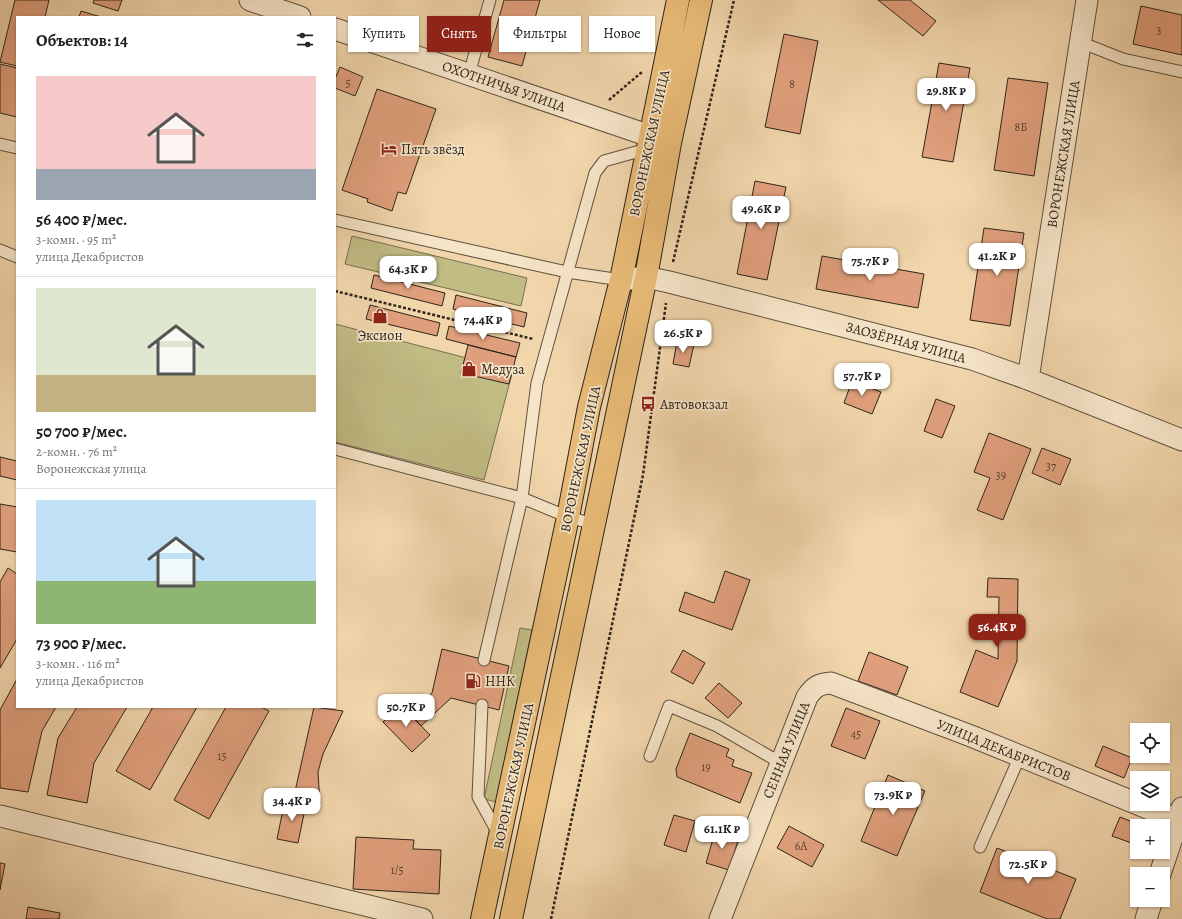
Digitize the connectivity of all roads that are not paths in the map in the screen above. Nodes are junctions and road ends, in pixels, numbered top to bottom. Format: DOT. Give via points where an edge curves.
graph roads {
  1 [pos="250,0"];
  2 [pos="490,0"];
  3 [pos="678,0"];
  4 [pos="701,0"];
  5 [pos="1087,0"];
  6 [pos="297,16"];
  7 [pos="336,29"];
  8 [pos="1080,42"];
  9 [pos="1182,72"];
  10 [pos="468,74"];
  11 [pos="648,142"];
  12 [pos="0,144"];
  13 [pos="16,148"];
  14 [pos="336,220"];
  15 [pos="0,250"];
  16 [pos="16,257"];
  17 [pos="567,272"];
  18 [pos="646,277"];
  19 [pos="621,280"];
  20 [pos="1028,379"];
  21 [pos="1182,440"];
  22 [pos="336,449"];
  23 [pos="522,498"];
  24 [pos="568,517"];
  25 [pos="594,524"];
  26 [pos="484,660"];
  27 [pos="831,683"];
  28 [pos="482,705"];
  29 [pos="650,756"];
  30 [pos="1020,756"];
  31 [pos="781,763"];
  32 [pos="1179,814"];
  33 [pos="0,816"];
  34 [pos="500,837"];
  35 [pos="980,847"];
  36 [pos="1162,867"];
  37 [pos="1150,907"];
  38 [pos="419,919"];
  39 [pos="482,919"];
  40 [pos="512,919"];
  41 [pos="720,919"];
  42 [pos="1146,919"];
  1 -- 6 [label="street"];
  2 -- 10 [label="lane"];
  3 -- 11 [label="main road, ВОРОНЕЖСКАЯ УЛИЦА"];
  4 -- 18 [label="main road, ВОРОНЕЖСКАЯ УЛИЦА" via="670,143"];
  5 -- 8 [label="street, ВОРОНЕЖСКАЯ УЛИЦА"];
  7 -- 10 [label="street, ОХОТНИЧЬЯ УЛИЦА"];
  8 -- 9 [label="lane" via="1118,57"];
  8 -- 20 [label="street, ВОРОНЕЖСКАЯ УЛИЦА"];
  10 -- 11 [label="street, ОХОТНИЧЬЯ УЛИЦА" via="590,116"];
  11 -- 17 [label="lane" via="599,166"];
  11 -- 19 [label="main road, ВОРОНЕЖСКАЯ УЛИЦА"];
  12 -- 13 [label="lane"];
  14 -- 17 [label="lane"];
  15 -- 16 [label="lane"];
  17 -- 19 [label="lane"];
  17 -- 23 [label="lane" via="537,383"];
  18 -- 19 [label="street, ЗАОЗЁРНАЯ УЛИЦА"];
  18 -- 20 [label="street, ЗАОЗЁРНАЯ УЛИЦА" via="972,359"];
  18 -- 25 [label="main road, ВОРОНЕЖСКАЯ УЛИЦА"];
  19 -- 24 [label="main road, ВОРОНЕЖСКАЯ УЛИЦА" via="589,407"];
  20 -- 21 [label="street, ЗАОЗЁРНАЯ УЛИЦА"];
  22 -- 23 [label="lane"];
  23 -- 24 [label="lane"];
  23 -- 26 [label="lane"];
  24 -- 25 [label="lane"];
  24 -- 34 [label="main road, ВОРОНЕЖСКАЯ УЛИЦА"];
  25 -- 40 [label="main road, ВОРОНЕЖСКАЯ УЛИЦА"];
  27 -- 30 [label="street, УЛИЦА ДЕКАБРИСТОВ"];
  27 -- 31 [label="street, СЕННАЯ УЛИЦА" via="820,684 807,697"];
  28 -- 34 [label="lane" via="478,797"];
  29 -- 31 [label="lane" via="669,706 717,726"];
  30 -- 32 [label="street, УЛИЦА ДЕКАБРИСТОВ"];
  30 -- 35 [label="lane"];
  31 -- 41 [label="street, СЕННАЯ УЛИЦА"];
  32 -- 36 [label="street"];
  33 -- 38 [label="street"];
  34 -- 39 [label="main road, ВОРОНЕЖСКАЯ УЛИЦА"];
  37 -- 42 [label="street"];
}
